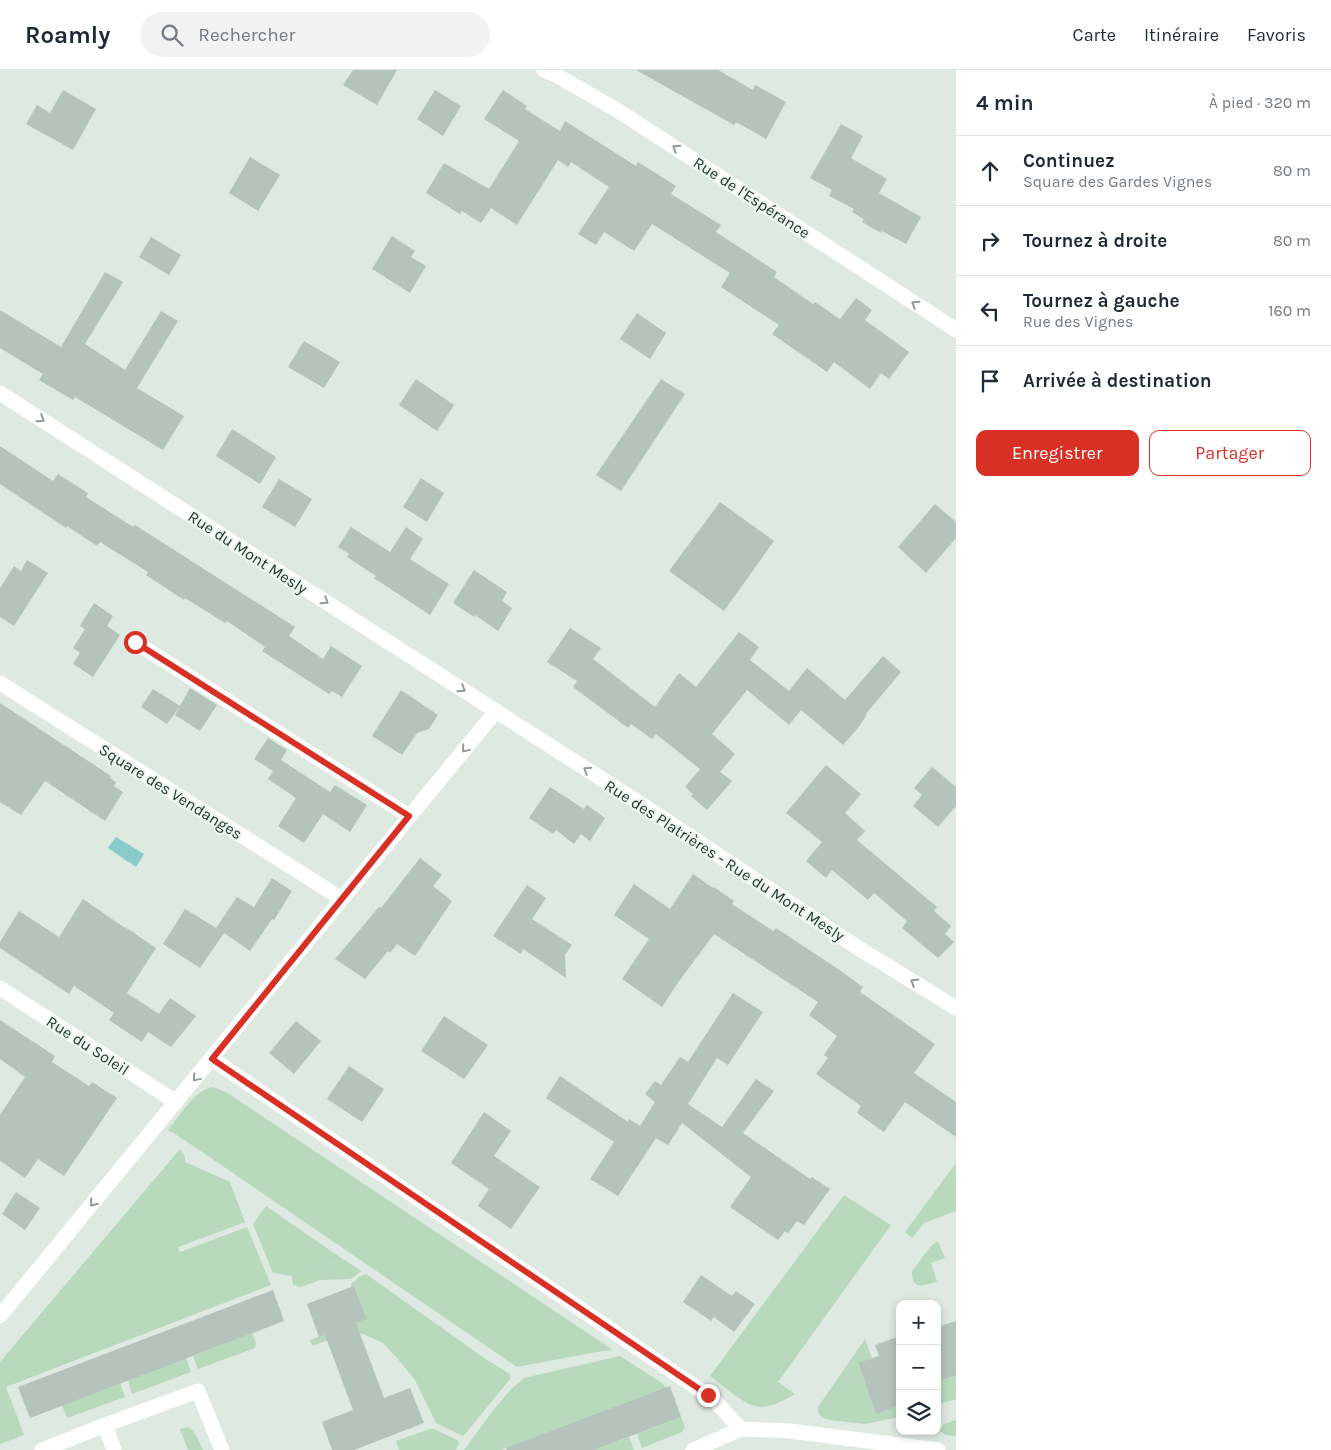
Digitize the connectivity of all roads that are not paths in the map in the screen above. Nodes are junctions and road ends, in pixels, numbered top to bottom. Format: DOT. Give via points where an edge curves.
graph roads {
  1 [pos="544,70"];
  2 [pos="956,330"];
  3 [pos="0,393"];
  4 [pos="135,642"];
  5 [pos="0,683"];
  6 [pos="496,711"];
  7 [pos="409,816"];
  8 [pos="342,900"];
  9 [pos="0,988"];
  10 [pos="956,1008"];
  11 [pos="212,1059"];
  12 [pos="176,1102"];
  13 [pos="0,1316"];
  14 [pos="104,1425"];
  15 [pos="741,1429"];
  16 [pos="45,1449"];
  17 [pos="114,1450"];
  18 [pos="222,1450"];
  19 [pos="693,1450"];
  20 [pos="938,1450"];
  2 -- 1 [label="street, Rue de l'Espérance, one-way" via="617,110"];
  3 -- 6 [label="street, Rue du Mont Mesly, one-way"];
  4 -- 7 [label="street"];
  5 -- 8 [label="street, Square des Vendanges"];
  6 -- 7 [label="street, one-way"];
  10 -- 6 [label="street, Rue des Platrières - Rue du Mont Mesly, one-way" via="855,946"];
  7 -- 8 [label="street"];
  8 -- 11 [label="street"];
  9 -- 12 [label="street, Rue du Soleil"];
  11 -- 12 [label="street, one-way"];
  11 -- 15 [label="street" via="713,1398"];
  12 -- 13 [label="street, one-way"];
  14 -- 16 [label="street"];
  14 -- 17 [label="street"];
  14 -- 18 [label="street" via="198,1391"];
  15 -- 19 [label="street"];
  15 -- 20 [label="street" via="790,1431"];
}
